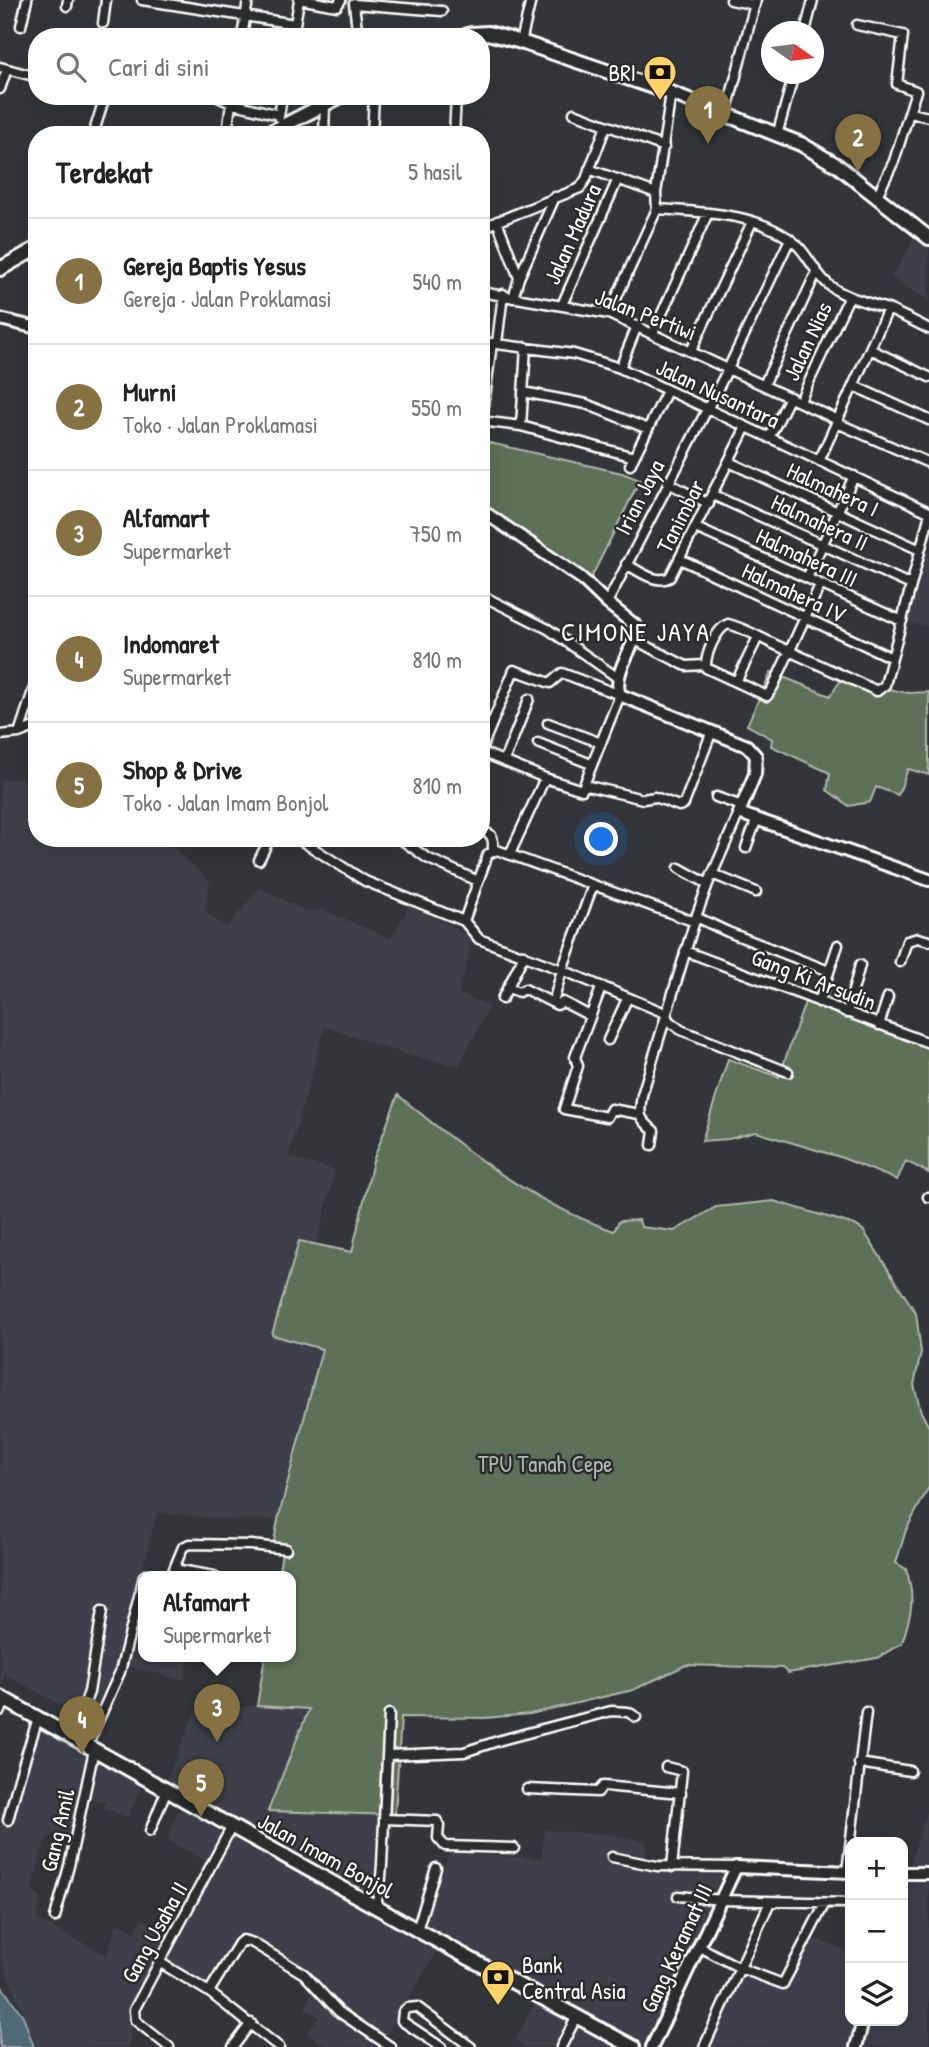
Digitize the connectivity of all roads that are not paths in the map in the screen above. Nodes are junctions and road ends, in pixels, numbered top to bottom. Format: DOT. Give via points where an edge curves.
graph roads {
  1 [pos="27,0"];
  2 [pos="106,0"];
  3 [pos="248,0"];
  4 [pos="299,0"];
  5 [pos="304,0"];
  6 [pos="341,0"];
  7 [pos="531,0"];
  8 [pos="731,0"];
  9 [pos="813,0"];
  10 [pos="149,1"];
  11 [pos="755,2"];
  12 [pos="202,4"];
  13 [pos="442,11"];
  14 [pos="245,16"];
  15 [pos="808,21"];
  16 [pos="103,23"];
  17 [pos="295,24"];
  18 [pos="857,25"];
  19 [pos="21,26"];
  20 [pos="243,28"];
  21 [pos="294,28"];
  22 [pos="357,28"];
  23 [pos="490,34"];
  24 [pos="521,42"];
  25 [pos="3,68"];
  26 [pos="28,75"];
  27 [pos="791,84"];
  28 [pos="0,89"];
  29 [pos="671,93"];
  30 [pos="102,105"];
  31 [pos="231,105"];
  32 [pos="247,105"];
  33 [pos="281,105"];
  34 [pos="323,105"];
  35 [pos="325,105"];
  36 [pos="374,105"];
  37 [pos="456,105"];
  38 [pos="574,113"];
  39 [pos="910,113"];
  40 [pos="726,114"];
  41 [pos="279,116"];
  42 [pos="929,117"];
  43 [pos="606,125"];
  44 [pos="96,126"];
  45 [pos="228,126"];
  46 [pos="275,126"];
  47 [pos="285,126"];
  48 [pos="324,126"];
  49 [pos="372,126"];
  50 [pos="454,126"];
  51 [pos="777,135"];
  52 [pos="664,148"];
  53 [pos="589,169"];
  54 [pos="618,178"];
  55 [pos="656,193"];
  56 [pos="555,197"];
  57 [pos="876,198"];
  58 [pos="657,209"];
  59 [pos="708,213"];
  60 [pos="497,221"];
  61 [pos="752,222"];
  62 [pos="490,224"];
  63 [pos="929,238"];
  64 [pos="789,239"];
  65 [pos="28,253"];
  66 [pos="0,269"];
  67 [pos="816,273"];
  68 [pos="519,278"];
  69 [pos="490,293"];
  70 [pos="503,294"];
  71 [pos="849,297"];
  72 [pos="513,298"];
  73 [pos="562,304"];
  74 [pos="888,309"];
  75 [pos="608,314"];
  76 [pos="0,319"];
  77 [pos="28,326"];
  78 [pos="637,326"];
  79 [pos="929,329"];
  80 [pos="653,333"];
  81 [pos="490,343"];
  82 [pos="494,343"];
  83 [pos="526,346"];
  84 [pos="870,349"];
  85 [pos="691,351"];
  86 [pos="620,368"];
  87 [pos="490,369"];
  88 [pos="728,369"];
  89 [pos="929,377"];
  90 [pos="764,385"];
  91 [pos="854,386"];
  92 [pos="667,391"];
  93 [pos="523,392"];
  94 [pos="790,397"];
  95 [pos="800,401"];
  96 [pos="706,409"];
  97 [pos="929,420"];
  98 [pos="838,421"];
  99 [pos="490,422"];
  100 [pos="521,426"];
  101 [pos="746,427"];
  102 [pos="648,429"];
  103 [pos="769,438"];
  104 [pos="819,461"];
  105 [pos="729,462"];
  106 [pos="929,463"];
  107 [pos="854,476"];
  108 [pos="668,483"];
  109 [pos="713,495"];
  110 [pos="709,504"];
  111 [pos="929,512"];
  112 [pos="838,513"];
  113 [pos="490,516"];
  114 [pos="929,517"];
  115 [pos="696,528"];
  116 [pos="824,544"];
  117 [pos="920,550"];
  118 [pos="680,559"];
  119 [pos="626,564"];
  120 [pos="807,578"];
  121 [pos="820,585"];
  122 [pos="911,586"];
  123 [pos="490,600"];
  124 [pos="607,603"];
  125 [pos="804,619"];
  126 [pos="902,621"];
  127 [pos="758,637"];
  128 [pos="635,640"];
  129 [pos="789,651"];
  130 [pos="892,658"];
  131 [pos="704,665"];
  132 [pos="618,678"];
  133 [pos="736,682"];
  134 [pos="620,695"];
  135 [pos="529,699"];
  136 [pos="28,706"];
  137 [pos="548,723"];
  138 [pos="490,729"];
  139 [pos="28,730"];
  140 [pos="712,730"];
  141 [pos="19,733"];
  142 [pos="0,735"];
  143 [pos="538,743"];
  144 [pos="601,743"];
  145 [pos="490,755"];
  146 [pos="503,761"];
  147 [pos="591,764"];
  148 [pos="545,778"];
  149 [pos="584,785"];
  150 [pos="716,797"];
  151 [pos="741,810"];
  152 [pos="756,821"];
  153 [pos="490,834"];
  154 [pos="266,847"];
  155 [pos="311,847"];
  156 [pos="411,847"];
  157 [pos="746,848"];
  158 [pos="493,852"];
  159 [pos="510,854"];
  160 [pos="259,860"];
  161 [pos="679,867"];
  162 [pos="712,874"];
  163 [pos="929,880"];
  164 [pos="478,881"];
  165 [pos="708,884"];
  166 [pos="593,885"];
  167 [pos="756,892"];
  168 [pos="695,920"];
  169 [pos="464,921"];
  170 [pos="929,941"];
  171 [pos="838,945"];
  172 [pos="685,951"];
  173 [pos="524,955"];
  174 [pos="900,961"];
  175 [pos="860,965"];
  176 [pos="562,970"];
  177 [pos="829,971"];
  178 [pos="508,988"];
  179 [pos="601,988"];
  180 [pos="888,997"];
  181 [pos="502,999"];
  182 [pos="627,999"];
  183 [pos="819,1002"];
  184 [pos="553,1003"];
  185 [pos="665,1013"];
  186 [pos="847,1013"];
  187 [pos="590,1016"];
  188 [pos="879,1025"];
  189 [pos="608,1040"];
  190 [pos="929,1043"];
  191 [pos="788,1072"];
  192 [pos="639,1114"];
  193 [pos="652,1145"];
  194 [pos="286,1549"];
  195 [pos="173,1571"];
  196 [pos="138,1600"];
  197 [pos="102,1611"];
  198 [pos="2,1703"];
  199 [pos="866,1712"];
  200 [pos="389,1714"];
  201 [pos="636,1717"];
  202 [pos="38,1718"];
  203 [pos="72,1737"];
  204 [pos="91,1748"];
  205 [pos="388,1755"];
  206 [pos="859,1763"];
  207 [pos="666,1767"];
  208 [pos="910,1771"];
  209 [pos="167,1789"];
  210 [pos="527,1789"];
  211 [pos="681,1793"];
  212 [pos="385,1819"];
  213 [pos="8,1820"];
  214 [pos="232,1826"];
  215 [pos="150,1830"];
  216 [pos="852,1837"];
  217 [pos="514,1848"];
  218 [pos="612,1857"];
  219 [pos="672,1867"];
  220 [pos="736,1867"];
  221 [pos="436,1868"];
  222 [pos="845,1872"];
  223 [pos="929,1873"];
  224 [pos="908,1876"];
  225 [pos="678,1896"];
  226 [pos="722,1900"];
  227 [pos="770,1902"];
  228 [pos="825,1903"];
  229 [pos="845,1903"];
  230 [pos="375,1907"];
  231 [pos="55,1917"];
  232 [pos="417,1930"];
  233 [pos="700,1947"];
  234 [pos="159,1962"];
  235 [pos="740,1968"];
  236 [pos="209,1992"];
  237 [pos="576,2018"];
  238 [pos="251,2023"];
  239 [pos="862,2026"];
  240 [pos="447,2029"];
  241 [pos="438,2045"];
  242 [pos="169,2047"];
  243 [pos="233,2047"];
  244 [pos="279,2047"];
  245 [pos="391,2047"];
  246 [pos="471,2047"];
  247 [pos="561,2047"];
  248 [pos="633,2047"];
  249 [pos="652,2047"];
  250 [pos="704,2047"];
  251 [pos="856,2047"];
  1 -- 19 [label="street"];
  2 -- 16 [label="street"];
  3 -- 14 [label="street"];
  4 -- 17 [label="street"];
  5 -- 6 [label="street" via="337,6"];
  7 -- 24 [label="street"];
  8 -- 11 [label="street"];
  9 -- 15 [label="street"];
  10 -- 12 [label="street"];
  11 -- 40 [label="street"];
  12 -- 14 [label="street"];
  13 -- 22 [label="street" via="354,4"];
  14 -- 17 [label="street"];
  14 -- 20 [label="street"];
  17 -- 21 [label="street"];
  18 -- 39 [label="street" via="903,35 897,84 916,91"];
  23 -- 24 [label="main road"];
  24 -- 29 [label="main road"];
  25 -- 26 [label="street"];
  25 -- 28 [label="street"];
  27 -- 51 [label="street"];
  29 -- 40 [label="main road"];
  29 -- 52 [label="street"];
  30 -- 44 [label="street"];
  31 -- 45 [label="street"];
  32 -- 41 [label="street"];
  33 -- 41 [label="street"];
  34 -- 47 [label="main road"];
  35 -- 48 [label="street"];
  36 -- 49 [label="street"];
  37 -- 50 [label="street"];
  38 -- 43 [label="street"];
  39 -- 42 [label="street"];
  39 -- 57 [label="street"];
  40 -- 51 [label="main road"];
  41 -- 46 [label="street"];
  43 -- 52 [label="street"];
  43 -- 53 [label="street"];
  51 -- 57 [label="main road" via="822,155"];
  52 -- 55 [label="street"];
  53 -- 54 [label="street"];
  53 -- 56 [label="street" via="580,188"];
  54 -- 55 [label="street"];
  54 -- 73 [label="street, Jalan Madura"];
  55 -- 58 [label="street"];
  56 -- 60 [label="street"];
  56 -- 68 [label="street"];
  57 -- 63 [label="main road"];
  58 -- 59 [label="street"];
  58 -- 75 [label="street"];
  59 -- 61 [label="street"];
  59 -- 80 [label="street"];
  60 -- 62 [label="street"];
  60 -- 68 [label="street"];
  61 -- 64 [label="street"];
  61 -- 85 [label="street"];
  64 -- 67 [label="street"];
  64 -- 88 [label="street, Irian Jaya"];
  65 -- 66 [label="main road"];
  67 -- 71 [label="street"];
  67 -- 90 [label="street"];
  68 -- 72 [label="street"];
  69 -- 70 [label="street, Jalan Pertiwi"];
  70 -- 72 [label="street, Jalan Pertiwi"];
  70 -- 82 [label="street"];
  71 -- 74 [label="street"];
  71 -- 95 [label="street, Jalan Nias"];
  72 -- 73 [label="street, Jalan Pertiwi"];
  73 -- 75 [label="street, Jalan Pertiwi"];
  74 -- 79 [label="street"];
  74 -- 84 [label="street"];
  75 -- 78 [label="street, Jalan Pertiwi"];
  76 -- 77 [label="street"];
  78 -- 80 [label="street, Jalan Pertiwi"];
  78 -- 86 [label="street"];
  80 -- 85 [label="street, Jalan Pertiwi"];
  81 -- 82 [label="street, Jalan Nusantara"];
  82 -- 83 [label="street, Jalan Nusantara"];
  82 -- 87 [label="street"];
  83 -- 86 [label="street, Jalan Nusantara"];
  83 -- 93 [label="street"];
  84 -- 89 [label="street"];
  84 -- 91 [label="street"];
  85 -- 88 [label="street, Jalan Pertiwi"];
  86 -- 92 [label="street, Jalan Nusantara"];
  88 -- 90 [label="street, Jalan Pertiwi"];
  88 -- 96 [label="street, Irian Jaya"];
  90 -- 94 [label="street, Jalan Pertiwi"];
  91 -- 97 [label="street"];
  91 -- 98 [label="street"];
  92 -- 96 [label="street, Jalan Nusantara"];
  92 -- 102 [label="street"];
  93 -- 100 [label="street"];
  93 -- 102 [label="street" via="586,404"];
  94 -- 95 [label="street, Jalan Pertiwi"];
  94 -- 103 [label="street"];
  95 -- 98 [label="street, Jalan Pertiwi"];
  96 -- 101 [label="street, Jalan Nusantara"];
  96 -- 108 [label="street, Irian Jaya"];
  98 -- 104 [label="street"];
  98 -- 106 [label="street, Jalan Pertiwi"];
  99 -- 100 [label="street"];
  100 -- 102 [label="street" via="632,461"];
  101 -- 103 [label="street, Jalan Nusantara"];
  101 -- 105 [label="street, Tanimbar"];
  103 -- 104 [label="street, Jalan Nusantara"];
  104 -- 107 [label="street, Jalan Nusantara"];
  105 -- 109 [label="street, Tanimbar"];
  105 -- 112 [label="street, Halmahera I"];
  107 -- 111 [label="street, Jalan Nusantara"];
  107 -- 112 [label="street"];
  108 -- 110 [label="street"];
  108 -- 119 [label="street, Irian Jaya"];
  109 -- 110 [label="street, Tanimbar"];
  109 -- 116 [label="street, Halmahera II"];
  110 -- 115 [label="street, Tanimbar"];
  112 -- 116 [label="street"];
  112 -- 117 [label="street, Halmahera I"];
  113 -- 124 [label="street" via="581,578"];
  114 -- 117 [label="street"];
  115 -- 118 [label="street, Tanimbar"];
  115 -- 120 [label="street, Halmahera III"];
  116 -- 120 [label="street"];
  116 -- 122 [label="street, Halmahera II"];
  117 -- 122 [label="street"];
  118 -- 119 [label="street, Tanimbar" via="670,578 662,581"];
  118 -- 125 [label="street, Halmahera IV"];
  119 -- 124 [label="street, Irian Jaya"];
  120 -- 121 [label="street, Halmahera III"];
  121 -- 125 [label="street"];
  121 -- 126 [label="street, Halmahera III"];
  122 -- 126 [label="street"];
  123 -- 132 [label="street" via="548,629"];
  124 -- 128 [label="street" via="636,626"];
  125 -- 129 [label="street"];
  125 -- 130 [label="street, Halmahera IV"];
  126 -- 130 [label="street"];
  127 -- 129 [label="street"];
  127 -- 131 [label="street" via="728,624 722,627"];
  127 -- 133 [label="street"];
  128 -- 131 [label="street" via="686,666"];
  128 -- 132 [label="street"];
  129 -- 130 [label="street" via="877,691 885,685"];
  129 -- 133 [label="street" via="767,696"];
  131 -- 133 [label="street"];
  132 -- 134 [label="street"];
  134 -- 138 [label="street" via="562,673 550,683 514,670"];
  134 -- 140 [label="street"];
  134 -- 144 [label="street"];
  135 -- 146 [label="street"];
  136 -- 141 [label="street"];
  137 -- 144 [label="street"];
  139 -- 141 [label="street"];
  140 -- 149 [label="street" via="684,804"];
  140 -- 151 [label="street" via="747,746 756,756 755,774"];
  141 -- 142 [label="street"];
  143 -- 147 [label="street"];
  144 -- 147 [label="street"];
  145 -- 146 [label="street"];
  146 -- 148 [label="street"];
  147 -- 149 [label="street"];
  148 -- 149 [label="street" via="579,791"];
  148 -- 159 [label="street"];
  150 -- 151 [label="street"];
  151 -- 152 [label="street"];
  151 -- 162 [label="street"];
  152 -- 157 [label="street"];
  152 -- 163 [label="street"];
  153 -- 158 [label="street"];
  154 -- 160 [label="street"];
  155 -- 169 [label="street" via="365,881"];
  156 -- 164 [label="street"];
  158 -- 159 [label="street"];
  158 -- 164 [label="street" via="488,854"];
  159 -- 166 [label="street"];
  161 -- 165 [label="street"];
  162 -- 165 [label="street"];
  162 -- 167 [label="street"];
  164 -- 169 [label="street"];
  165 -- 168 [label="street"];
  166 -- 168 [label="street"];
  166 -- 176 [label="street"];
  168 -- 172 [label="street"];
  168 -- 177 [label="street"];
  169 -- 173 [label="street" via="479,939"];
  170 -- 174 [label="street" via="918,937 907,941"];
  171 -- 177 [label="street"];
  172 -- 183 [label="street, Gang Ki Arsudin"];
  172 -- 185 [label="street"];
  173 -- 176 [label="street"];
  173 -- 178 [label="street"];
  175 -- 186 [label="street"];
  176 -- 179 [label="street"];
  176 -- 184 [label="street"];
  177 -- 183 [label="street"];
  178 -- 181 [label="street"];
  178 -- 184 [label="street" via="524,989"];
  179 -- 182 [label="street"];
  179 -- 187 [label="street"];
  180 -- 188 [label="street"];
  182 -- 185 [label="street"];
  182 -- 189 [label="street"];
  183 -- 186 [label="street, Gang Ki Arsudin"];
  184 -- 187 [label="street" via="563,1002"];
  185 -- 191 [label="street" via="681,1030"];
  185 -- 192 [label="street"];
  186 -- 188 [label="street, Gang Ki Arsudin"];
  187 -- 192 [label="street" via="564,1109 607,1116 611,1109"];
  188 -- 190 [label="street, Gang Ki Arsudin"];
  192 -- 193 [label="street" via="654,1131"];
  194 -- 195 [label="street" via="189,1544 183,1547"];
  196 -- 204 [label="street, Gang Amil" via="120,1672"];
  197 -- 203 [label="street" via="89,1692"];
  198 -- 202 [label="main road, Jalan Imam Bonjol"];
  199 -- 206 [label="street"];
  200 -- 205 [label="street"];
  201 -- 205 [label="street" via="611,1711 464,1752"];
  202 -- 203 [label="main road, Jalan Imam Bonjol"];
  202 -- 213 [label="street"];
  203 -- 204 [label="main road, Jalan Imam Bonjol"];
  204 -- 209 [label="main road, Jalan Imam Bonjol"];
  204 -- 231 [label="street, Gang Amil"];
  205 -- 212 [label="street"];
  206 -- 208 [label="street"];
  206 -- 216 [label="street"];
  207 -- 211 [label="street" via="682,1770"];
  209 -- 214 [label="main road, Jalan Imam Bonjol"];
  209 -- 215 [label="street"];
  210 -- 211 [label="street" via="598,1793 603,1786"];
  211 -- 219 [label="street"];
  212 -- 217 [label="street" via="437,1821 438,1838 444,1846"];
  212 -- 230 [label="street"];
  214 -- 230 [label="main road, Jalan Imam Bonjol"];
  214 -- 234 [label="street, Gang Usaha II"];
  218 -- 219 [label="street"];
  219 -- 220 [label="street"];
  220 -- 222 [label="street"];
  220 -- 226 [label="street, Gang Keramat III"];
  221 -- 232 [label="street"];
  223 -- 224 [label="street"];
  225 -- 226 [label="street"];
  226 -- 227 [label="street"];
  226 -- 233 [label="street, Gang Keramat III"];
  227 -- 228 [label="street"];
  227 -- 235 [label="street"];
  228 -- 229 [label="street"];
  228 -- 235 [label="street" via="786,1982"];
  230 -- 232 [label="main road, Jalan Imam Bonjol"];
  232 -- 237 [label="main road, Jalan Imam Bonjol"];
  233 -- 235 [label="street"];
  233 -- 249 [label="street, Gang Keramat III"];
  234 -- 236 [label="street"];
  234 -- 242 [label="street, Gang Usaha II" via="134,2012 135,2020"];
  235 -- 250 [label="street"];
  236 -- 238 [label="street"];
  236 -- 245 [label="street" via="239,1943 253,1943 304,1974 339,2011"];
  237 -- 247 [label="street"];
  237 -- 248 [label="main road, Jalan Imam Bonjol"];
  238 -- 243 [label="street"];
  238 -- 244 [label="street"];
  239 -- 251 [label="street"];
  240 -- 241 [label="street"];
  240 -- 241 [label="street" via="417,2007 403,2012 402,2021"];
  240 -- 246 [label="street"];
}
